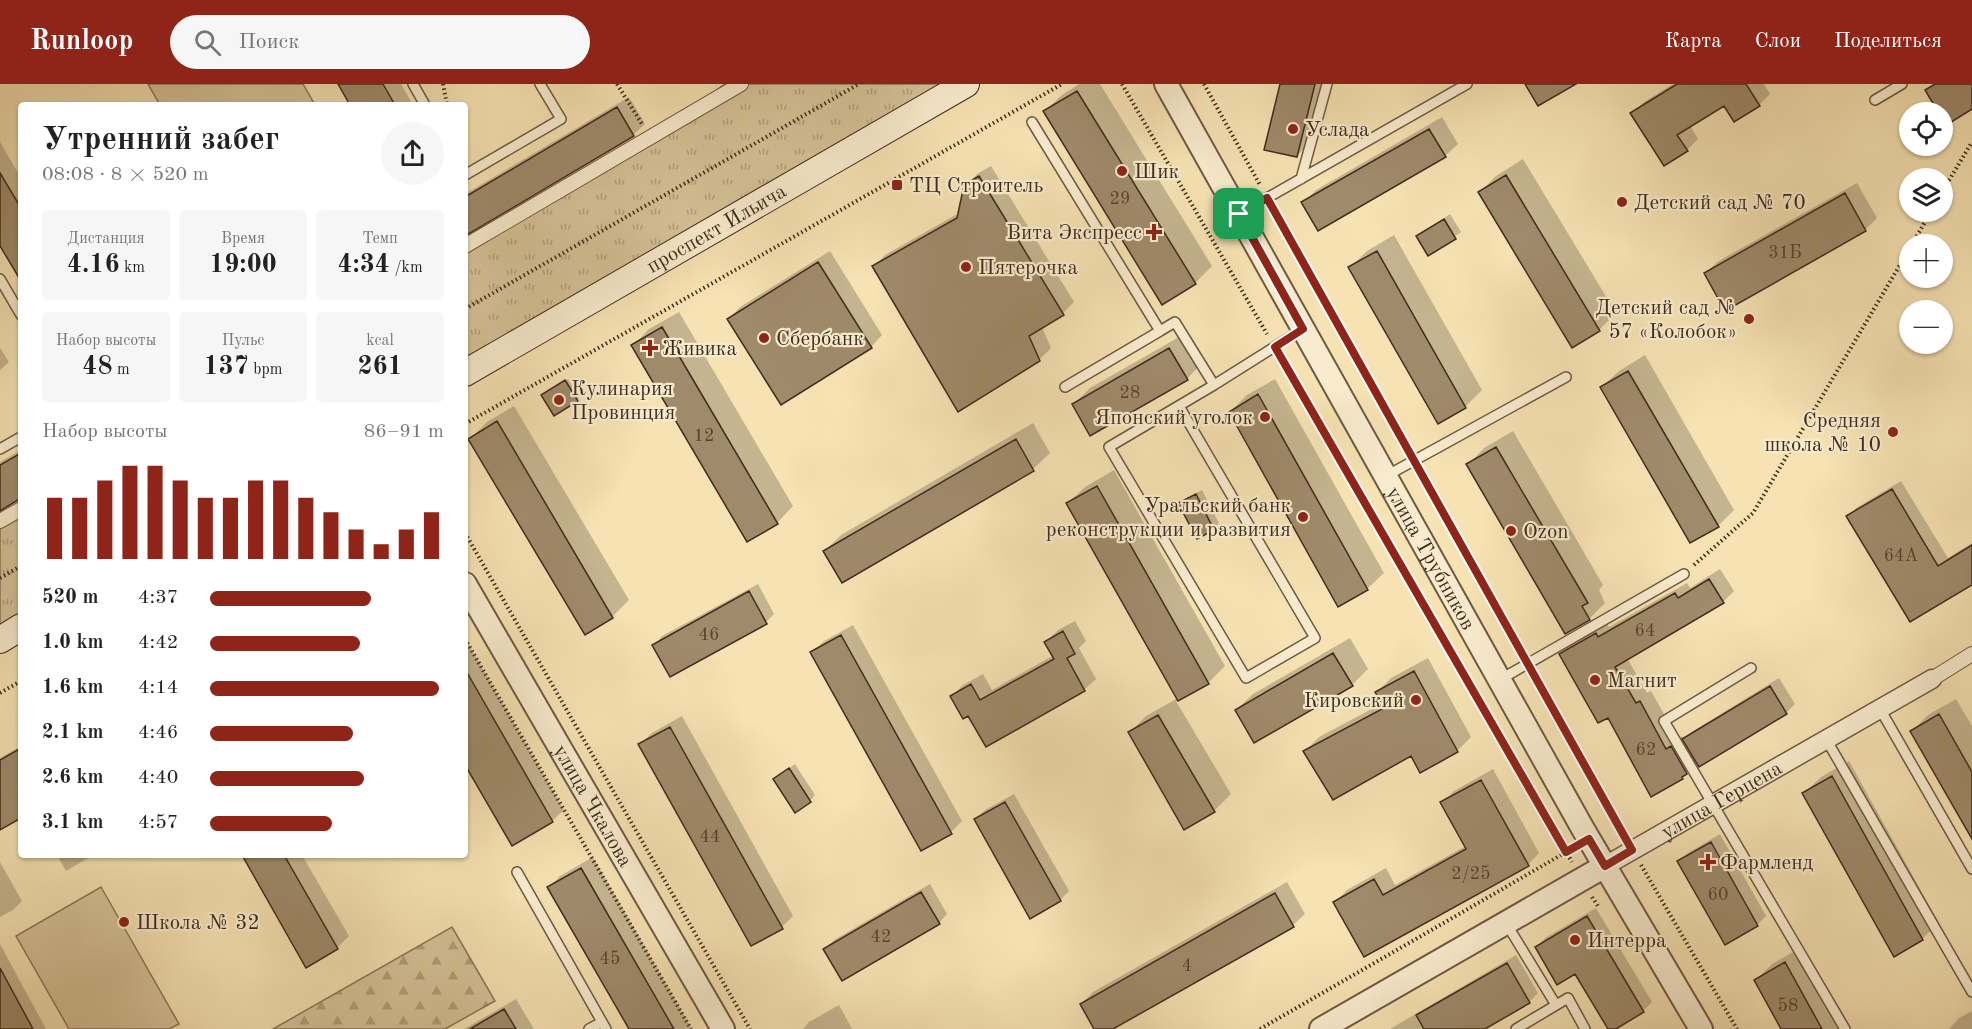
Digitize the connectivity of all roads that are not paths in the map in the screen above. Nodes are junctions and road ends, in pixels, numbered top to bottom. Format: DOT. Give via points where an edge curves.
graph roads {
  1 [pos="413,84"];
  2 [pos="540,84"];
  3 [pos="741,84"];
  4 [pos="966,84"];
  5 [pos="1166,84"];
  6 [pos="1327,84"];
  7 [pos="1902,84"];
  8 [pos="1464,85"];
  9 [pos="1875,100"];
  10 [pos="423,102"];
  11 [pos="1032,122"];
  12 [pos="468,172"];
  13 [pos="1301,179"];
  14 [pos="1239,214"];
  15 [pos="468,244"];
  16 [pos="0,279"];
  17 [pos="18,310"];
  18 [pos="1303,329"];
  19 [pos="1160,332"];
  20 [pos="468,371"];
  21 [pos="1566,377"];
  22 [pos="1214,385"];
  23 [pos="1065,387"];
  24 [pos="1179,406"];
  25 [pos="18,439"];
  26 [pos="0,449"];
  27 [pos="1386,476"];
  28 [pos="18,511"];
  29 [pos="0,521"];
  30 [pos="1684,574"];
  31 [pos="468,589"];
  32 [pos="18,629"];
  33 [pos="0,639"];
  34 [pos="1972,654"];
  35 [pos="1751,668"];
  36 [pos="1932,679"];
  37 [pos="1500,680"];
  38 [pos="1880,709"];
  39 [pos="1826,739"];
  40 [pos="1713,804"];
  41 [pos="1605,866"];
  42 [pos="1972,869"];
  43 [pos="517,872"];
  44 [pos="1506,923"];
  45 [pos="1972,992"];
  46 [pos="1556,1005"];
  47 [pos="604,1025"];
  48 [pos="589,1029"];
  49 [pos="723,1029"];
  50 [pos="1322,1029"];
  51 [pos="1516,1029"];
  52 [pos="1586,1029"];
  53 [pos="1701,1029"];
  54 [pos="1845,1029"];
  1 -- 10 [label="lane"];
  2 -- 12 [label="lane" via="561,119"];
  3 -- 15 [label="street"];
  4 -- 20 [label="main road, проспект Ильича"];
  5 -- 14 [label="street, улица Трубников"];
  6 -- 13 [label="lane"];
  7 -- 9 [label="lane"];
  8 -- 13 [label="lane"];
  11 -- 19 [label="lane"];
  13 -- 14 [label="lane"];
  14 -- 18 [label="street, улица Трубников"];
  16 -- 17 [label="lane"];
  18 -- 22 [label="lane"];
  18 -- 27 [label="street, улица Трубников"];
  19 -- 22 [label="lane" via="1175,322"];
  19 -- 23 [label="lane"];
  21 -- 27 [label="lane"];
  22 -- 24 [label="lane"];
  24 -- 24 [label="lane" via="1109,447 1246,678 1315,638"];
  25 -- 26 [label="lane"];
  27 -- 37 [label="street, улица Трубников"];
  28 -- 29 [label="street"];
  30 -- 37 [label="lane"];
  31 -- 49 [label="street, улица Чкалова"];
  32 -- 33 [label="main road"];
  34 -- 36 [label="street"];
  35 -- 40 [label="lane" via="1664,721"];
  36 -- 38 [label="street, улица Герцена"];
  37 -- 41 [label="street, улица Трубников"];
  38 -- 39 [label="street, улица Герцена"];
  38 -- 42 [label="lane"];
  39 -- 40 [label="street, улица Герцена"];
  39 -- 45 [label="lane"];
  40 -- 41 [label="street, улица Герцена"];
  40 -- 54 [label="lane"];
  41 -- 44 [label="street, улица Герцена"];
  41 -- 53 [label="street, улица Трубников"];
  43 -- 47 [label="lane"];
  44 -- 46 [label="lane"];
  44 -- 50 [label="street, улица Герцена"];
  46 -- 51 [label="lane"];
  46 -- 52 [label="lane" via="1568,998"];
  47 -- 48 [label="lane"];
}
